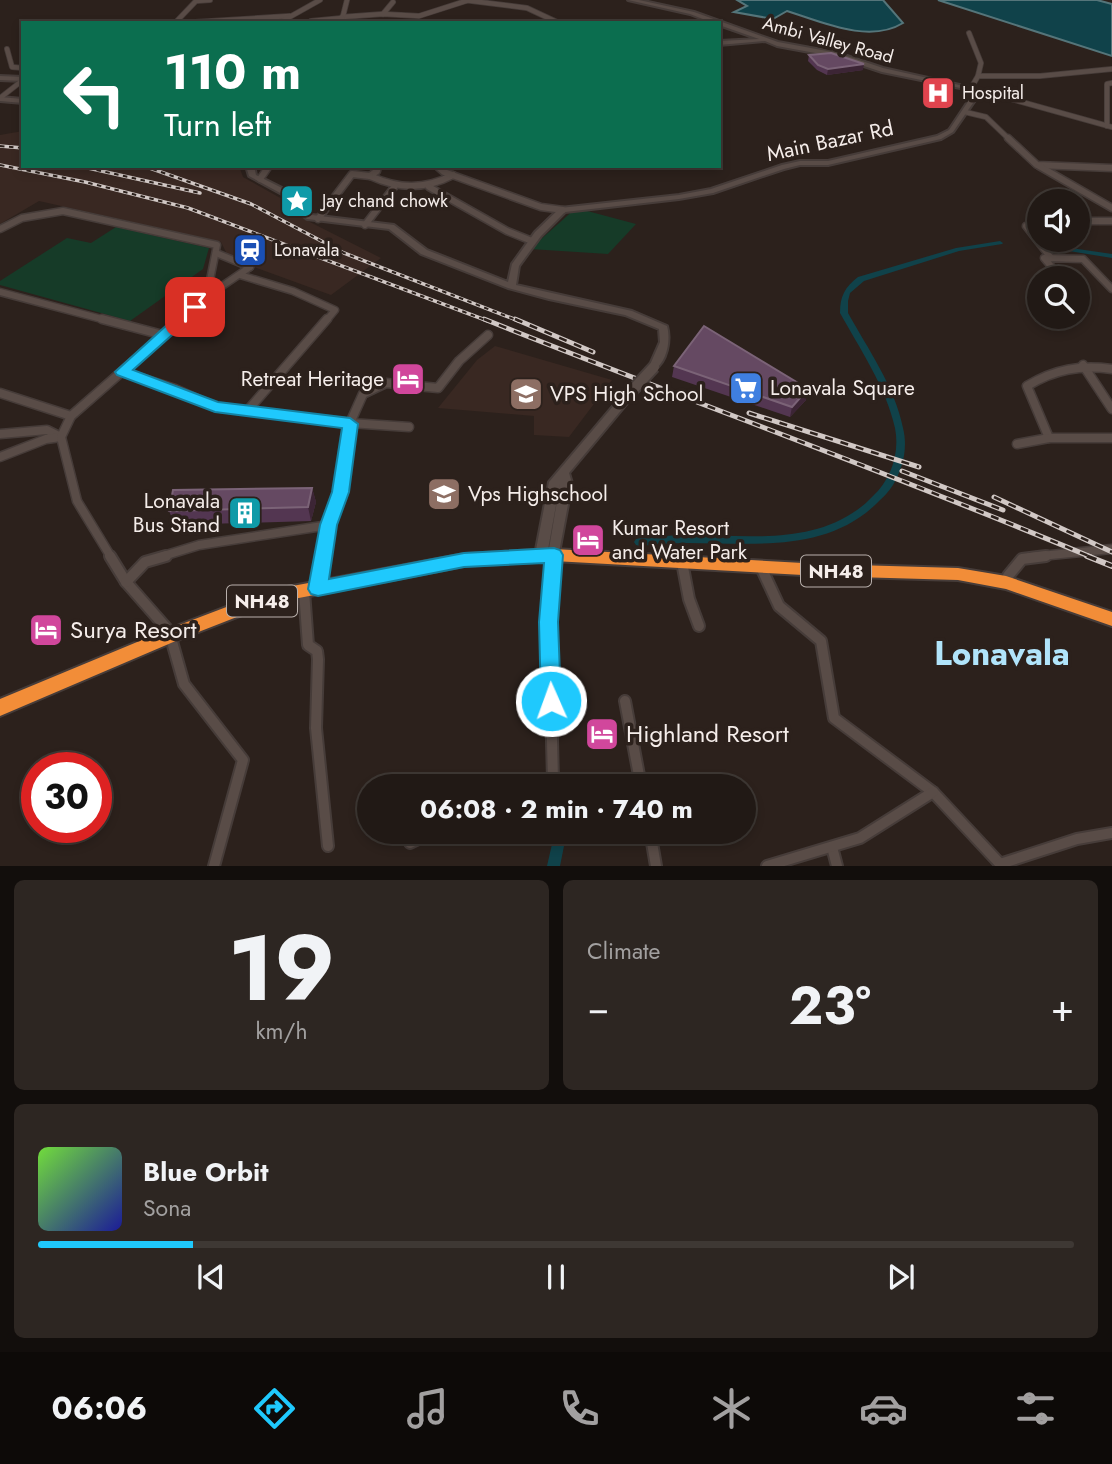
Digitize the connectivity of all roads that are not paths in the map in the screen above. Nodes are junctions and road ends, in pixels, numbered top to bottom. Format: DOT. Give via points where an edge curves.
graph roads {
  1 [pos="210,0"];
  2 [pos="320,0"];
  3 [pos="348,0"];
  4 [pos="464,0"];
  5 [pos="528,0"];
  6 [pos="631,0"];
  7 [pos="197,1"];
  8 [pos="469,1"];
  9 [pos="393,2"];
  10 [pos="516,6"];
  11 [pos="383,14"];
  12 [pos="290,16"];
  13 [pos="342,19"];
  14 [pos="179,21"];
  15 [pos="209,21"];
  16 [pos="282,21"];
  17 [pos="311,21"];
  18 [pos="554,21"];
  19 [pos="713,21"];
  20 [pos="721,24"];
  21 [pos="969,33"];
  22 [pos="765,41"];
  23 [pos="721,43"];
  24 [pos="7,48"];
  25 [pos="21,68"];
  26 [pos="1112,69"];
  27 [pos="978,76"];
  28 [pos="0,78"];
  29 [pos="21,79"];
  30 [pos="21,81"];
  31 [pos="1112,83"];
  32 [pos="975,89"];
  33 [pos="0,99"];
  34 [pos="21,101"];
  35 [pos="965,112"];
  36 [pos="1110,126"];
  37 [pos="1037,164"];
  38 [pos="251,168"];
  39 [pos="269,168"];
  40 [pos="378,168"];
  41 [pos="441,168"];
  42 [pos="1112,168"];
  43 [pos="453,175"];
  44 [pos="370,176"];
  45 [pos="261,179"];
  46 [pos="395,186"];
  47 [pos="429,187"];
  48 [pos="1112,208"];
  49 [pos="563,210"];
  50 [pos="318,219"];
  51 [pos="1112,220"];
  52 [pos="1090,221"];
  53 [pos="365,225"];
  54 [pos="0,229"];
  55 [pos="532,241"];
  56 [pos="1046,252"];
  57 [pos="216,253"];
  58 [pos="1051,258"];
  59 [pos="1051,266"];
  60 [pos="240,275"];
  61 [pos="511,286"];
  62 [pos="1112,289"];
  63 [pos="0,292"];
  64 [pos="212,293"];
  65 [pos="163,335"];
  66 [pos="488,335"];
  67 [pos="1083,365"];
  68 [pos="1112,369"];
  69 [pos="122,372"];
  70 [pos="0,393"];
  71 [pos="1112,409"];
  72 [pos="247,410"];
  73 [pos="71,416"];
  74 [pos="350,424"];
  75 [pos="409,427"];
  76 [pos="0,434"];
  77 [pos="61,437"];
  78 [pos="1049,438"];
  79 [pos="1112,438"];
  80 [pos="1017,444"];
  81 [pos="0,457"];
  82 [pos="328,525"];
  83 [pos="1112,550"];
  84 [pos="548,554"];
  85 [pos="682,562"];
  86 [pos="761,567"];
  87 [pos="1008,576"];
  88 [pos="126,582"];
  89 [pos="313,588"];
  90 [pos="1112,610"];
  91 [pos="1112,619"];
  92 [pos="699,626"];
  93 [pos="170,633"];
  94 [pos="0,701"];
  95 [pos="625,701"];
  96 [pos="0,708"];
  97 [pos="553,774"];
  98 [pos="639,774"];
  99 [pos="933,792"];
  100 [pos="1112,833"];
  101 [pos="652,844"];
  102 [pos="328,846"];
  103 [pos="832,848"];
  104 [pos="1001,865"];
  105 [pos="214,866"];
  106 [pos="656,866"];
  107 [pos="768,866"];
  108 [pos="837,866"];
  1 -- 7 [label="street"];
  2 -- 12 [label="street"];
  3 -- 13 [label="street"];
  4 -- 8 [label="street"];
  5 -- 10 [label="street"];
  6 -- 19 [label="main road, Ambi Valley Road"];
  7 -- 14 [label="street"];
  8 -- 10 [label="street"];
  8 -- 11 [label="street" via="419,16"];
  9 -- 11 [label="street"];
  10 -- 18 [label="street"];
  11 -- 13 [label="street"];
  12 -- 15 [label="street"];
  12 -- 16 [label="street"];
  13 -- 17 [label="street"];
  20 -- 22 [label="main road, Ambi Valley Road"];
  21 -- 27 [label="street" via="981,62"];
  22 -- 23 [label="main road"];
  22 -- 32 [label="main road, Ambi Valley Road"];
  24 -- 25 [label="street" via="12,67"];
  26 -- 27 [label="street"];
  27 -- 32 [label="street"];
  28 -- 29 [label="main road"];
  30 -- 33 [label="street"];
  31 -- 36 [label="street" via="1107,85"];
  32 -- 35 [label="main road, Main Bazar Rd"];
  32 -- 36 [label="street"];
  33 -- 34 [label="main road"];
  35 -- 37 [label="street" via="986,117"];
  35 -- 49 [label="main road, Main Bazar Rd" via="951,131 939,138 828,163 782,167 713,191"];
  37 -- 42 [label="street"];
  37 -- 48 [label="street"];
  38 -- 45 [label="main road" via="253,176"];
  39 -- 45 [label="street"];
  40 -- 44 [label="street"];
  41 -- 43 [label="street"];
  43 -- 47 [label="street"];
  43 -- 49 [label="street" via="541,207"];
  44 -- 46 [label="street"];
  44 -- 50 [label="street" via="352,174"];
  45 -- 50 [label="main road" via="297,199 300,209"];
  46 -- 47 [label="street"];
  46 -- 53 [label="street"];
  47 -- 55 [label="street"];
  49 -- 55 [label="main road"];
  50 -- 53 [label="main road"];
  51 -- 52 [label="street"];
  53 -- 61 [label="main road" via="391,227 424,252"];
  54 -- 57 [label="street" via="41,213 64,211 217,245"];
  55 -- 61 [label="main road" via="515,266"];
  56 -- 58 [label="street"];
  57 -- 60 [label="street" via="250,268"];
  57 -- 64 [label="street" via="209,285"];
  58 -- 59 [label="street" via="1044,258"];
  58 -- 62 [label="street" via="1083,259"];
  60 -- 64 [label="street"];
  60 -- 72 [label="street" via="335,310"];
  61 -- 84 [label="main road, bridge" via="648,319 664,328 654,367 608,415 564,474 566,483"];
  63 -- 65 [label="street"];
  64 -- 65 [label="street"];
  65 -- 69 [label="street"];
  66 -- 74 [label="street" via="438,388 386,383 363,394"];
  67 -- 68 [label="street"];
  67 -- 71 [label="street"];
  67 -- 78 [label="street" via="1048,372 1027,386"];
  69 -- 72 [label="street" via="215,407"];
  69 -- 73 [label="street"];
  70 -- 73 [label="street"];
  72 -- 74 [label="street"];
  73 -- 77 [label="street"];
  74 -- 75 [label="street"];
  74 -- 82 [label="street" via="340,492"];
  76 -- 77 [label="street" via="47,430"];
  77 -- 81 [label="street"];
  77 -- 88 [label="street" via="78,501"];
  78 -- 79 [label="street"];
  78 -- 80 [label="street"];
  82 -- 88 [label="street" via="199,545 145,562"];
  82 -- 89 [label="street"];
  83 -- 87 [label="street" via="1022,559"];
  84 -- 85 [label="highway, NH48"];
  84 -- 87 [label="highway, NH48" via="957,569"];
  84 -- 89 [label="highway, NH48" via="464,560"];
  84 -- 97 [label="street"];
  85 -- 86 [label="highway, NH48"];
  85 -- 92 [label="street"];
  86 -- 91 [label="highway, NH48" via="958,574 1006,583"];
  86 -- 99 [label="street" via="779,607 821,641 834,718"];
  87 -- 90 [label="highway, NH48"];
  88 -- 93 [label="street"];
  89 -- 93 [label="highway, NH48" via="271,597"];
  89 -- 102 [label="street" via="308,645 317,651 318,659 316,728"];
  93 -- 94 [label="highway, NH48"];
  93 -- 96 [label="highway, NH48"];
  93 -- 105 [label="street" via="184,684 243,760"];
  95 -- 98 [label="street"];
  99 -- 103 [label="street" via="860,838"];
  99 -- 104 [label="street"];
  100 -- 104 [label="street" via="1077,838"];
  101 -- 106 [label="street"];
  103 -- 107 [label="street"];
  103 -- 108 [label="street"];
}
